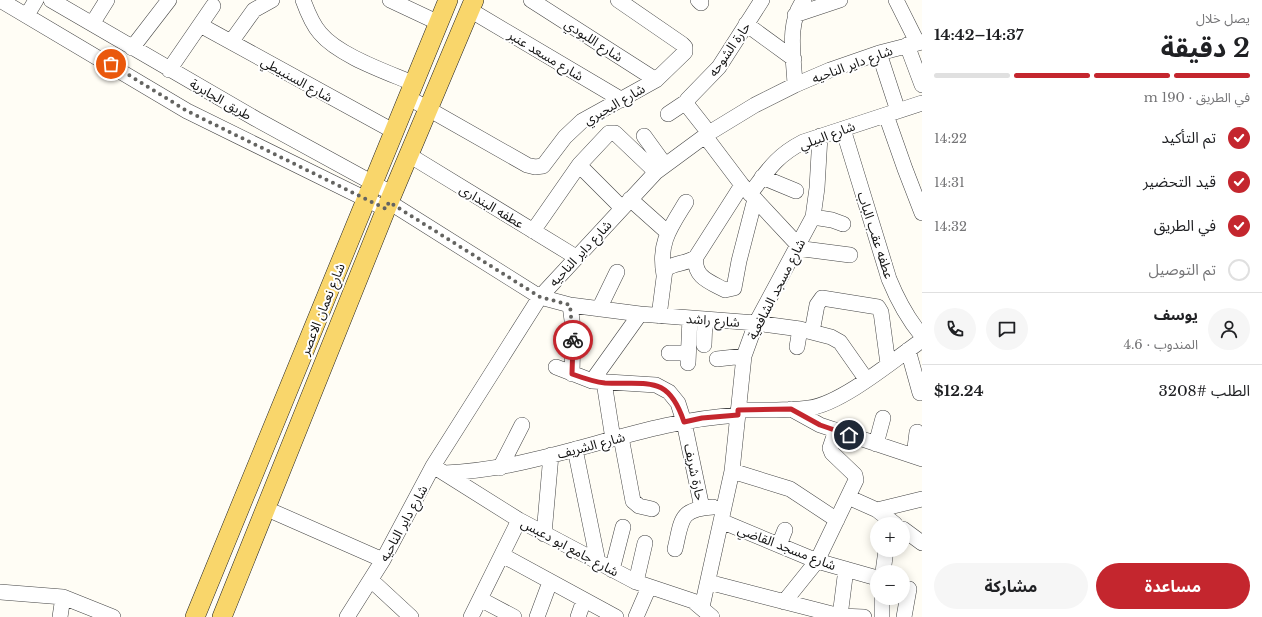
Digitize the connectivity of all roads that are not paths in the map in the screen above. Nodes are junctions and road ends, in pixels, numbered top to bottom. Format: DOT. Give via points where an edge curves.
graph roads {
  1 [pos="36,0"];
  2 [pos="51,0"];
  3 [pos="107,0"];
  4 [pos="169,0"];
  5 [pos="272,0"];
  6 [pos="303,0"];
  7 [pos="390,0"];
  8 [pos="448,0"];
  9 [pos="531,0"];
  10 [pos="618,0"];
  11 [pos="762,0"];
  12 [pos="804,0"];
  13 [pos="840,0"];
  14 [pos="896,0"];
  15 [pos="1,4"];
  16 [pos="472,5"];
  17 [pos="213,6"];
  18 [pos="27,15"];
  19 [pos="795,15"];
  20 [pos="439,23"];
  21 [pos="92,24"];
  22 [pos="746,24"];
  23 [pos="200,25"];
  24 [pos="231,42"];
  25 [pos="915,43"];
  26 [pos="132,48"];
  27 [pos="879,53"];
  28 [pos="794,59"];
  29 [pos="423,63"];
  30 [pos="169,70"];
  31 [pos="444,72"];
  32 [pos="656,80"];
  33 [pos="795,85"];
  34 [pos="922,85"];
  35 [pos="412,91"];
  36 [pos="622,100"];
  37 [pos="686,102"];
  38 [pos="922,103"];
  39 [pos="428,109"];
  40 [pos="892,113"];
  41 [pos="668,114"];
  42 [pos="843,128"];
  43 [pos="394,132"];
  44 [pos="707,134"];
  45 [pos="644,136"];
  46 [pos="820,136"];
  47 [pos="408,155"];
  48 [pos="580,165"];
  49 [pos="660,168"];
  50 [pos="762,177"];
  51 [pos="370,191"];
  52 [pos="796,191"];
  53 [pos="749,193"];
  54 [pos="389,202"];
  55 [pos="686,202"];
  56 [pos="626,204"];
  57 [pos="922,213"];
  58 [pos="813,217"];
  59 [pos="843,224"];
  60 [pos="534,231"];
  61 [pos="667,232"];
  62 [pos="797,247"];
  63 [pos="850,255"];
  64 [pos="576,257"];
  65 [pos="696,257"];
  66 [pos="617,272"];
  67 [pos="664,275"];
  68 [pos="540,297"];
  69 [pos="570,305"];
  70 [pos="599,309"];
  71 [pos="640,314"];
  72 [pos="659,316"];
  73 [pos="697,318"];
  74 [pos="756,323"];
  75 [pos="806,330"];
  76 [pos="922,336"];
  77 [pos="922,340"];
  78 [pos="704,345"];
  79 [pos="797,347"];
  80 [pos="908,350"];
  81 [pos="669,353"];
  82 [pos="744,356"];
  83 [pos="716,358"];
  84 [pos="888,364"];
  85 [pos="556,367"];
  86 [pos="572,374"];
  87 [pos="866,379"];
  88 [pos="598,382"];
  89 [pos="920,393"];
  90 [pos="791,409"];
  91 [pos="738,413"];
  92 [pos="883,418"];
  93 [pos="684,422"];
  94 [pos="522,425"];
  95 [pos="836,430"];
  96 [pos="917,432"];
  97 [pos="617,438"];
  98 [pos="876,444"];
  99 [pos="575,449"];
  100 [pos="551,455"];
  101 [pos="918,458"];
  102 [pos="500,468"];
  103 [pos="439,470"];
  104 [pos="732,471"];
  105 [pos="251,482"];
  106 [pos="848,497"];
  107 [pos="922,499"];
  108 [pos="270,501"];
  109 [pos="724,506"];
  110 [pos="702,508"];
  111 [pos="652,509"];
  112 [pos="877,510"];
  113 [pos="886,517"];
  114 [pos="519,520"];
  115 [pos="837,520"];
  116 [pos="721,521"];
  117 [pos="623,528"];
  118 [pos="785,530"];
  119 [pos="544,534"];
  120 [pos="910,535"];
  121 [pos="645,543"];
  122 [pos="922,543"];
  123 [pos="779,545"];
  124 [pos="675,549"];
  125 [pos="502,555"];
  126 [pos="383,560"];
  127 [pos="817,561"];
  128 [pos="598,562"];
  129 [pos="846,569"];
  130 [pos="612,570"];
  131 [pos="870,576"];
  132 [pos="371,580"];
  133 [pos="550,582"];
  134 [pos="708,582"];
  135 [pos="643,584"];
  136 [pos="0,592"];
  137 [pos="63,597"];
  138 [pos="480,599"];
  139 [pos="584,600"];
  140 [pos="882,605"];
  141 [pos="906,605"];
  142 [pos="786,607"];
  143 [pos="707,612"];
  144 [pos="110,616"];
  145 [pos="840,616"];
  146 [pos="60,617"];
  147 [pos="195,617"];
  148 [pos="222,617"];
  149 [pos="347,617"];
  150 [pos="411,617"];
  151 [pos="471,617"];
  152 [pos="514,617"];
  153 [pos="538,617"];
  154 [pos="578,617"];
  155 [pos="616,617"];
  156 [pos="636,617"];
  157 [pos="864,617"];
  158 [pos="882,617"];
  159 [pos="904,617"];
  1 -- 18 [label="street"];
  2 -- 21 [label="street, طريق الجابرية"];
  3 -- 21 [label="street"];
  4 -- 26 [label="street"];
  5 -- 24 [label="street" via="254,10"];
  6 -- 35 [label="street, شارع البحيري" via="320,33 334,46"];
  7 -- 20 [label="street"];
  8 -- 20 [label="main road, شارع نعمان الاعصر"];
  9 -- 32 [label="street, شارع اللبودي"];
  10 -- 32 [label="street, شارع البحيري" via="685,47 683,55"];
  11 -- 22 [label="street, حارة الشوحه"];
  12 -- 19 [label="street"];
  13 -- 19 [label="street"];
  14 -- 25 [label="street"];
  15 -- 18 [label="street, طريق الجابرية"];
  16 -- 31 [label="main road, شارع نعمان الاعصر"];
  16 -- 36 [label="street, شارع مسعد عنبر"];
  17 -- 23 [label="street"];
  18 -- 51 [label="street, طريق الجابرية" via="187,111"];
  19 -- 28 [label="street"];
  20 -- 29 [label="main road, شارع نعمان الاعصر"];
  21 -- 26 [label="street, طريق الجابرية"];
  22 -- 28 [label="street"];
  22 -- 37 [label="street, حارة الشوحه" via="719,67"];
  23 -- 24 [label="street, شارع السنبيطي"];
  23 -- 30 [label="street"];
  24 -- 43 [label="street, شارع السنبيطي"];
  25 -- 27 [label="street, شارع داير الناحيه"];
  25 -- 34 [label="street"];
  26 -- 30 [label="street, طريق الجابرية"];
  27 -- 33 [label="street, شارع داير الناحيه"];
  27 -- 40 [label="street"];
  28 -- 33 [label="street"];
  29 -- 31 [label="main road"];
  29 -- 35 [label="main road, شارع نعمان الاعصر"];
  30 -- 51 [label="street, طريق الجابرية"];
  31 -- 39 [label="main road, شارع نعمان الاعصر"];
  32 -- 36 [label="street, شارع البحيري"];
  33 -- 44 [label="street, شارع داير الناحيه"];
  35 -- 39 [label="street, شارع البحيري"];
  35 -- 43 [label="main road, شارع نعمان الاعصر"];
  36 -- 39 [label="street, شارع البحيري" via="582,121 565,137 544,166 535,167 527,166"];
  37 -- 41 [label="street, حارة الشوحه"];
  37 -- 44 [label="street"];
  38 -- 40 [label="street, شارع البيلي"];
  39 -- 47 [label="main road, شارع نعمان الاعصر"];
  40 -- 42 [label="street, شارع البيلي"];
  40 -- 57 [label="street" via="904,169"];
  42 -- 46 [label="street, شارع البيلي"];
  42 -- 76 [label="street, عطفه عقب الباب" via="889,279 909,321"];
  43 -- 51 [label="main road, شارع نعمان الاعصر"];
  44 -- 49 [label="street, شارع داير الناحيه"];
  44 -- 53 [label="street"];
  45 -- 49 [label="street"];
  46 -- 50 [label="street, شارع البيلي" via="787,150 774,161"];
  46 -- 58 [label="street, شارع مسجد الشافعية"];
  47 -- 54 [label="main road, شارع نعمان الاعصر"];
  47 -- 60 [label="street, عطفه البندارى"];
  48 -- 49 [label="street" via="612,132"];
  48 -- 56 [label="street"];
  48 -- 60 [label="street"];
  49 -- 56 [label="street, شارع داير الناحيه"];
  50 -- 52 [label="street"];
  50 -- 53 [label="street, شارع البيلي"];
  51 -- 54 [label="street, طريق الجابرية"];
  51 -- 105 [label="main road, شارع نعمان الاعصر"];
  53 -- 62 [label="street"];
  53 -- 65 [label="street, شارع البيلي"];
  53 -- 65 [label="street" via="735,285 731,290 725,290 698,274"];
  54 -- 68 [label="street, طريق الجابرية"];
  54 -- 108 [label="main road, شارع نعمان الاعصر"];
  55 -- 61 [label="street"];
  56 -- 61 [label="street"];
  56 -- 64 [label="street, شارع داير الناحيه"];
  58 -- 59 [label="street"];
  58 -- 62 [label="street, شارع مسجد الشافعية"];
  60 -- 64 [label="street, عطفه البندارى"];
  61 -- 67 [label="street" via="661,260"];
  62 -- 63 [label="street"];
  62 -- 74 [label="street, شارع مسجد الشافعية"];
  64 -- 68 [label="street, شارع داير الناحيه"];
  65 -- 67 [label="street" via="684,264 668,267"];
  66 -- 70 [label="street"];
  67 -- 72 [label="street"];
  68 -- 69 [label="street, شارع راشد"];
  68 -- 103 [label="street, شارع داير الناحيه"];
  69 -- 70 [label="street, شارع راشد"];
  69 -- 86 [label="street" via="573,328"];
  70 -- 71 [label="street, شارع راشد"];
  71 -- 72 [label="street, شارع راشد"];
  71 -- 88 [label="street"];
  72 -- 73 [label="street, شارع راشد"];
  73 -- 74 [label="street, شارع راشد"];
  73 -- 78 [label="street"];
  73 -- 81 [label="street" via="688,358"];
  74 -- 75 [label="street, شارع راشد"];
  74 -- 82 [label="street, شارع مسجد الشافعية"];
  75 -- 79 [label="street"];
  75 -- 84 [label="street" via="822,298 878,307 881,312"];
  75 -- 87 [label="street, شارع راشد" via="840,342"];
  77 -- 80 [label="street, شارع الشريف"];
  80 -- 84 [label="street, شارع الشريف"];
  80 -- 89 [label="street"];
  82 -- 83 [label="street"];
  82 -- 91 [label="street, شارع مسجد الشافعية"];
  84 -- 87 [label="street, شارع الشريف"];
  85 -- 86 [label="street, حارة شريف"];
  86 -- 88 [label="street, حارة شريف"];
  87 -- 90 [label="street, شارع الشريف" via="828,403 810,408"];
  88 -- 93 [label="street, حارة شريف" via="656,385 669,392 678,403"];
  88 -- 97 [label="street"];
  90 -- 91 [label="street, شارع الشريف"];
  90 -- 95 [label="street" via="820,425"];
  91 -- 93 [label="street, شارع الشريف"];
  91 -- 104 [label="street, شارع مسجد الشافعية"];
  92 -- 98 [label="street"];
  93 -- 97 [label="street, شارع الشريف" via="654,423"];
  93 -- 110 [label="street, حارة شريف"];
  94 -- 102 [label="street"];
  95 -- 98 [label="street"];
  95 -- 106 [label="street" via="830,448 832,453 855,475 856,480"];
  96 -- 101 [label="street"];
  97 -- 99 [label="street, شارع الشريف"];
  97 -- 111 [label="street" via="633,501 639,506"];
  98 -- 101 [label="street"];
  99 -- 100 [label="street, شارع الشريف"];
  99 -- 128 [label="street"];
  100 -- 102 [label="street, شارع الشريف"];
  100 -- 119 [label="street"];
  102 -- 103 [label="street, شارع الشريف"];
  103 -- 114 [label="street, شارع جامع ابو دعبس"];
  103 -- 126 [label="street, شارع داير الناحيه"];
  104 -- 109 [label="street, شارع مسجد الشافعية"];
  104 -- 115 [label="street" via="790,489"];
  105 -- 108 [label="main road"];
  105 -- 147 [label="main road, شارع نعمان الاعصر"];
  106 -- 112 [label="street"];
  106 -- 115 [label="street"];
  107 -- 112 [label="street"];
  108 -- 126 [label="street"];
  108 -- 148 [label="main road, شارع نعمان الاعصر"];
  109 -- 110 [label="street"];
  109 -- 116 [label="street, شارع مسجد الشافعية"];
  110 -- 124 [label="street" via="694,509 682,520"];
  112 -- 113 [label="street"];
  114 -- 119 [label="street, شارع جامع ابو دعبس"];
  114 -- 125 [label="street"];
  115 -- 127 [label="street"];
  116 -- 123 [label="street, شارع مسجد القاضي"];
  116 -- 134 [label="street, شارع مسجد الشافعية"];
  117 -- 130 [label="street"];
  118 -- 123 [label="street"];
  119 -- 128 [label="street, شارع جامع ابو دعبس"];
  120 -- 122 [label="street"];
  121 -- 135 [label="street"];
  123 -- 127 [label="street, شارع مسجد القاضي"];
  125 -- 133 [label="street"];
  125 -- 138 [label="street"];
  126 -- 132 [label="street, شارع داير الناحيه"];
  127 -- 129 [label="street, شارع مسجد القاضي"];
  127 -- 142 [label="street"];
  128 -- 130 [label="street, شارع جامع ابو دعبس"];
  129 -- 131 [label="street, شارع مسجد القاضي"];
  129 -- 145 [label="street"];
  130 -- 135 [label="street, شارع جامع ابو دعبس"];
  132 -- 149 [label="street, شارع داير الناحيه"];
  132 -- 150 [label="street"];
  133 -- 139 [label="street"];
  133 -- 153 [label="street"];
  134 -- 142 [label="street"];
  134 -- 143 [label="street, شارع مسجد الشافعية"];
  135 -- 143 [label="street, شارع جامع ابو دعبس" via="685,598"];
  135 -- 156 [label="street"];
  136 -- 137 [label="street"];
  137 -- 144 [label="street"];
  137 -- 146 [label="street"];
  138 -- 151 [label="street"];
  138 -- 152 [label="street"];
  139 -- 154 [label="street"];
  139 -- 155 [label="street"];
  140 -- 158 [label="street"];
  141 -- 159 [label="street"];
  142 -- 145 [label="street"];
  145 -- 157 [label="street"];
}
